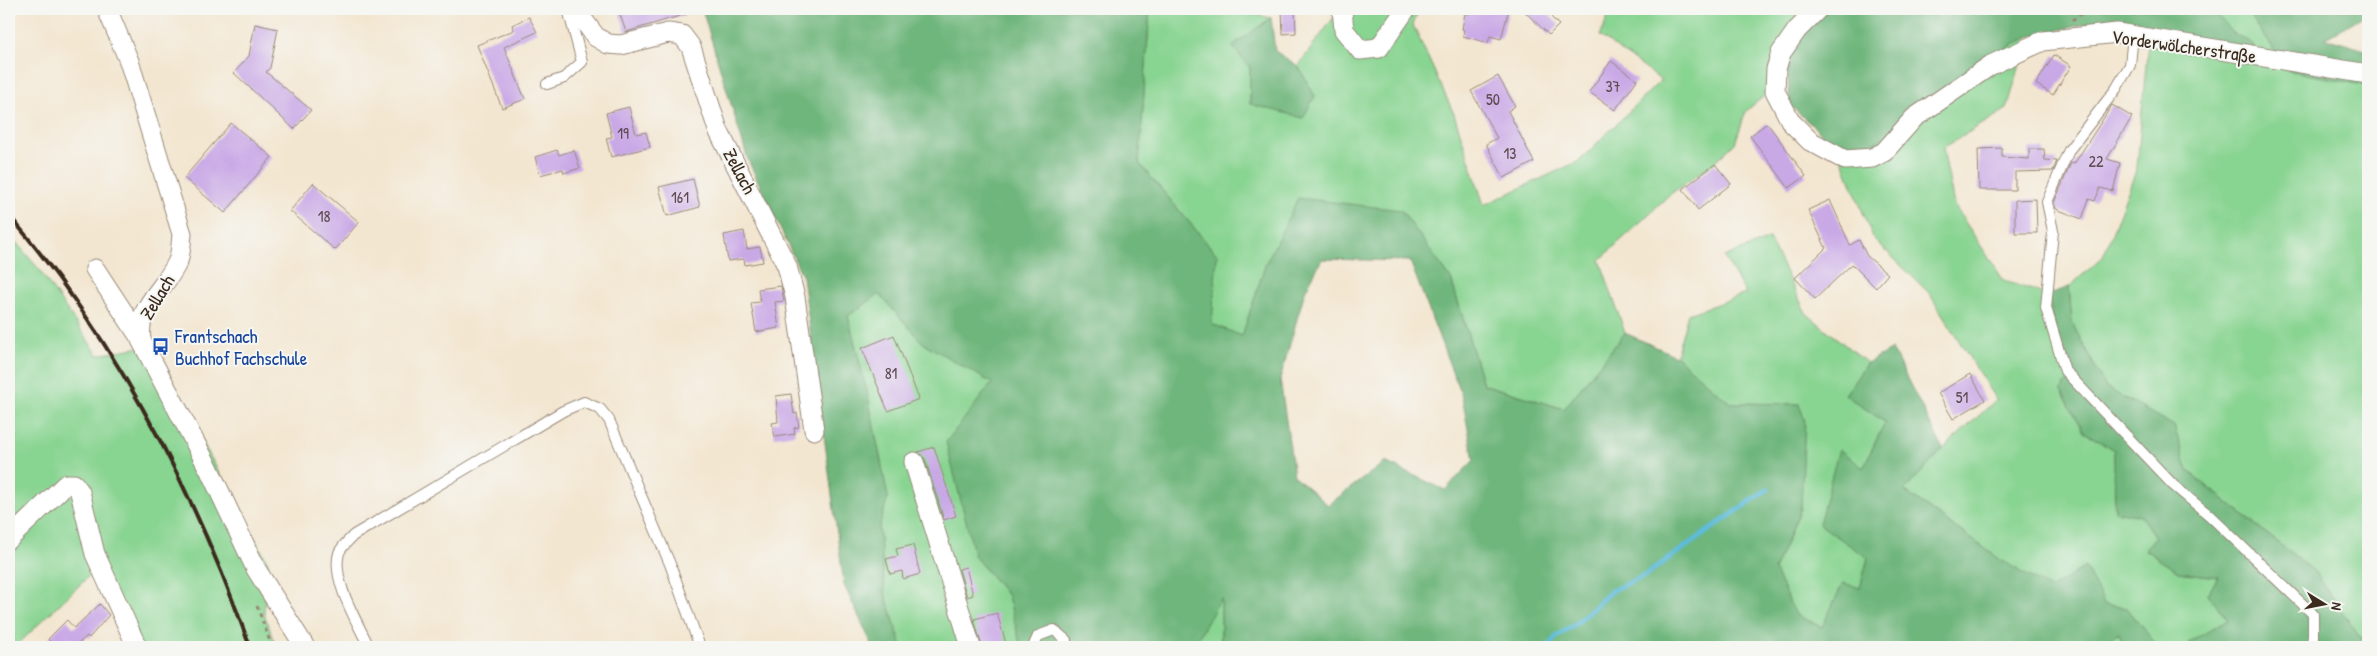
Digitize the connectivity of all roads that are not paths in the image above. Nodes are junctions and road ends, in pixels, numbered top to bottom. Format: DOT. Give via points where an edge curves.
graph roads {
  1 [pos="107,9"];
  2 [pos="568,9"];
  3 [pos="576,9"];
  4 [pos="1342,9"];
  5 [pos="1406,9"];
  6 [pos="1818,9"];
  7 [pos="2133,35"];
  8 [pos="2368,74"];
  9 [pos="547,84"];
  10 [pos="95,269"];
  11 [pos="141,340"];
  12 [pos="814,430"];
  13 [pos="914,462"];
  14 [pos="9,538"];
  15 [pos="137,647"];
  16 [pos="305,647"];
  17 [pos="369,647"];
  18 [pos="700,647"];
  19 [pos="972,647"];
  20 [pos="1033,647"];
  21 [pos="1064,647"];
  22 [pos="2311,647"];
  1 -- 11 [label="street, Zellach" via="128,61 182,234 178,260 142,315 139,327"];
  2 -- 9 [label="lane" via="582,62 564,78"];
  3 -- 12 [label="street, Zellach" via="596,37 608,44 668,33 682,35 691,47 718,130 787,266 795,297"];
  4 -- 5 [label="street" via="1344,30 1360,50 1379,48"];
  6 -- 7 [label="street, Vorderwölcherstraße" via="1797,30 1781,53 1775,91 1791,122 1825,150 1845,160 1872,158 1884,152 1914,118 1991,65 2043,41 2117,33"];
  7 -- 8 [label="street, Vorderwölcherstraße"];
  7 -- 22 [label="lane" via="2130,65 2116,89 2069,150 2047,202 2052,230 2046,308 2065,371 2173,485 2313,614"];
  10 -- 11 [label="street"];
  11 -- 16 [label="street, Zellach" via="209,469 256,569"];
  13 -- 19 [label="street"];
  14 -- 15 [label="street" via="66,484 74,484 80,492 95,554"];
  17 -- 18 [label="lane" via="346,597 337,568 340,551 354,535 563,411 584,402 600,409 609,420 670,564"];
  20 -- 21 [label="lane" via="1038,636 1054,630 1066,640"];
}
